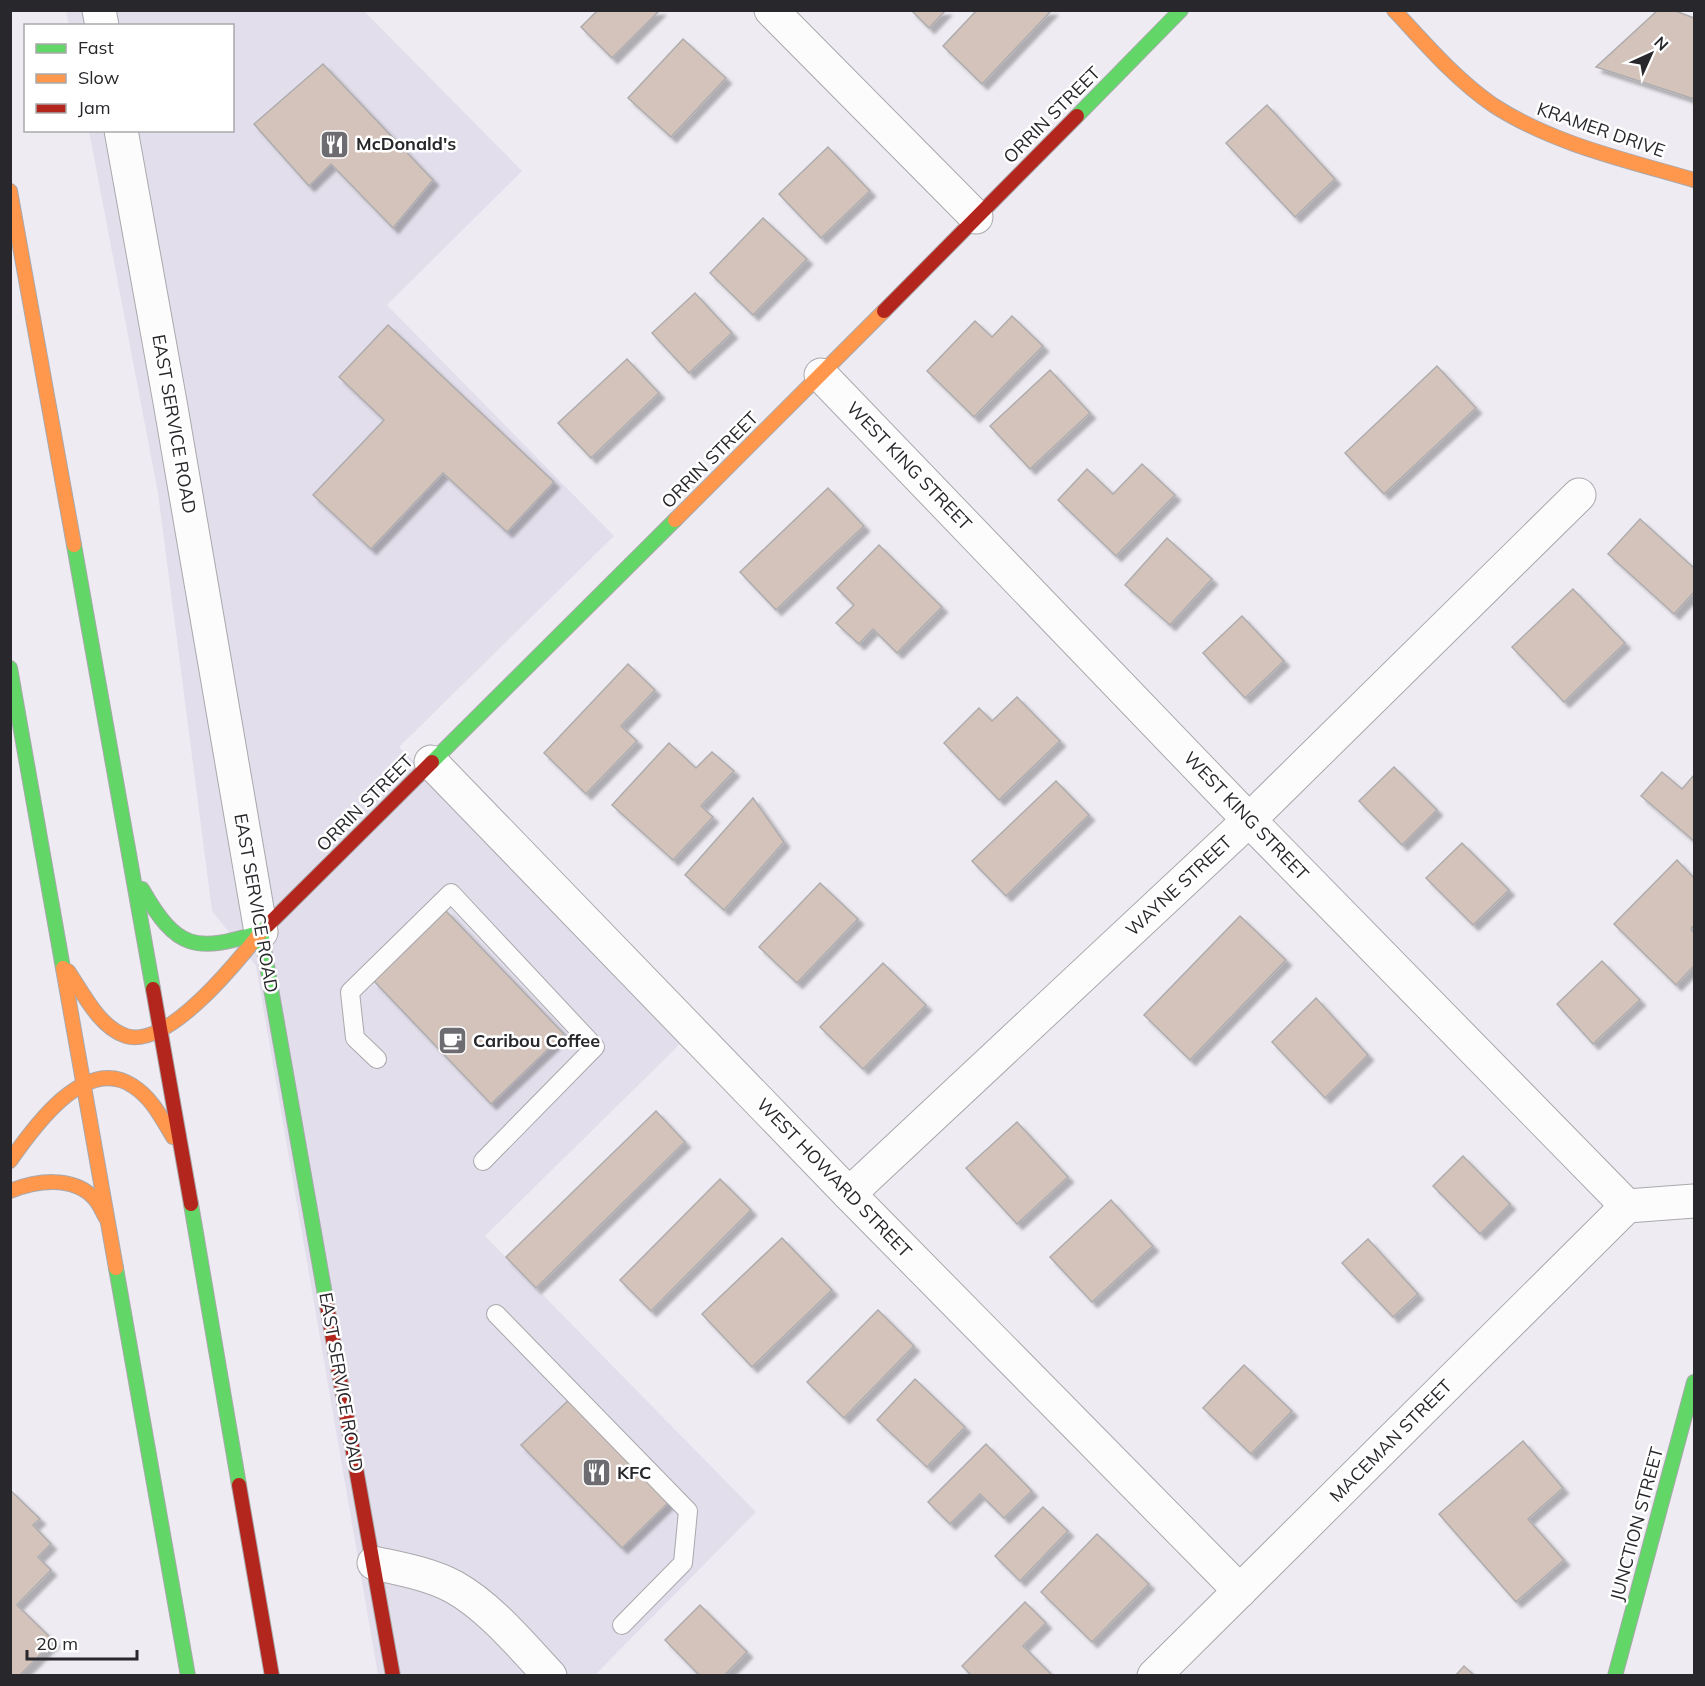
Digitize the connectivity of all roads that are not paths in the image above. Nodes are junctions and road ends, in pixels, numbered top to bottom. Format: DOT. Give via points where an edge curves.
graph roads {
  1 [pos="771,10"];
  2 [pos="1181,10"];
  3 [pos="1394,10"];
  4 [pos="121,132"];
  5 [pos="1695,180"];
  6 [pos="10,191"];
  7 [pos="976,217"];
  8 [pos="820,375"];
  9 [pos="1579,495"];
  10 [pos="10,668"];
  11 [pos="431,762"];
  12 [pos="1250,820"];
  13 [pos="131,870"];
  14 [pos="261,932"];
  15 [pos="62,963"];
  16 [pos="161,1032"];
  17 [pos="377,1059"];
  18 [pos="83,1083"];
  19 [pos="181,1155"];
  20 [pos="10,1161"];
  21 [pos="483,1161"];
  22 [pos="10,1191"];
  23 [pos="849,1194"];
  24 [pos="1695,1201"];
  25 [pos="1627,1206"];
  26 [pos="106,1218"];
  27 [pos="496,1314"];
  28 [pos="1695,1382"];
  29 [pos="374,1563"];
  30 [pos="1240,1591"];
  31 [pos="622,1625"];
  32 [pos="188,1676"];
  33 [pos="272,1676"];
  34 [pos="393,1676"];
  35 [pos="550,1676"];
  36 [pos="1154,1676"];
  37 [pos="1615,1676"];
  1 -- 7 [label="street"];
  2 -- 7 [label="main road, ORRIN STREET"];
  3 -- 5 [label="main road, KRAMER DRIVE" via="1461,79 1527,125"];
  4 -- 14 [label="street, EAST SERVICE ROAD"];
  6 -- 13 [label="main road"];
  7 -- 8 [label="main road, ORRIN STREET"];
  8 -- 11 [label="main road, ORRIN STREET"];
  8 -- 12 [label="street, WEST KING STREET"];
  9 -- 12 [label="street, WAYNE STREET"];
  10 -- 15 [label="main road"];
  11 -- 14 [label="main road, ORRIN STREET"];
  11 -- 23 [label="street, WEST HOWARD STREET"];
  12 -- 23 [label="street, WAYNE STREET"];
  12 -- 25 [label="street, WEST KING STREET"];
  13 -- 14 [label="main road" via="158,918 188,944 231,943"];
  13 -- 16 [label="main road"];
  14 -- 16 [label="main road, ORRIN STREET" via="218,983"];
  14 -- 29 [label="main road, EAST SERVICE ROAD"];
  15 -- 16 [label="main road" via="91,1004 115,1029 129,1037"];
  15 -- 18 [label="main road"];
  16 -- 19 [label="main road"];
  17 -- 21 [label="lane" via="355,1038 350,992 451,893 595,1047"];
  18 -- 19 [label="main road" via="115,1079 131,1084 156,1107"];
  18 -- 20 [label="main road" via="59,1099 40,1119"];
  18 -- 26 [label="main road"];
  19 -- 33 [label="main road"];
  22 -- 26 [label="main road" via="35,1182 78,1187 94,1198"];
  23 -- 30 [label="street, WEST HOWARD STREET"];
  24 -- 25 [label="street"];
  25 -- 30 [label="street, MACEMAN STREET"];
  26 -- 32 [label="main road"];
  27 -- 31 [label="lane" via="688,1511 683,1563"];
  28 -- 37 [label="main road, JUNCTION STREET"];
  29 -- 34 [label="main road, EAST SERVICE ROAD"];
  29 -- 35 [label="street" via="456,1588 508,1630"];
  30 -- 36 [label="street, MACEMAN STREET"];
}
